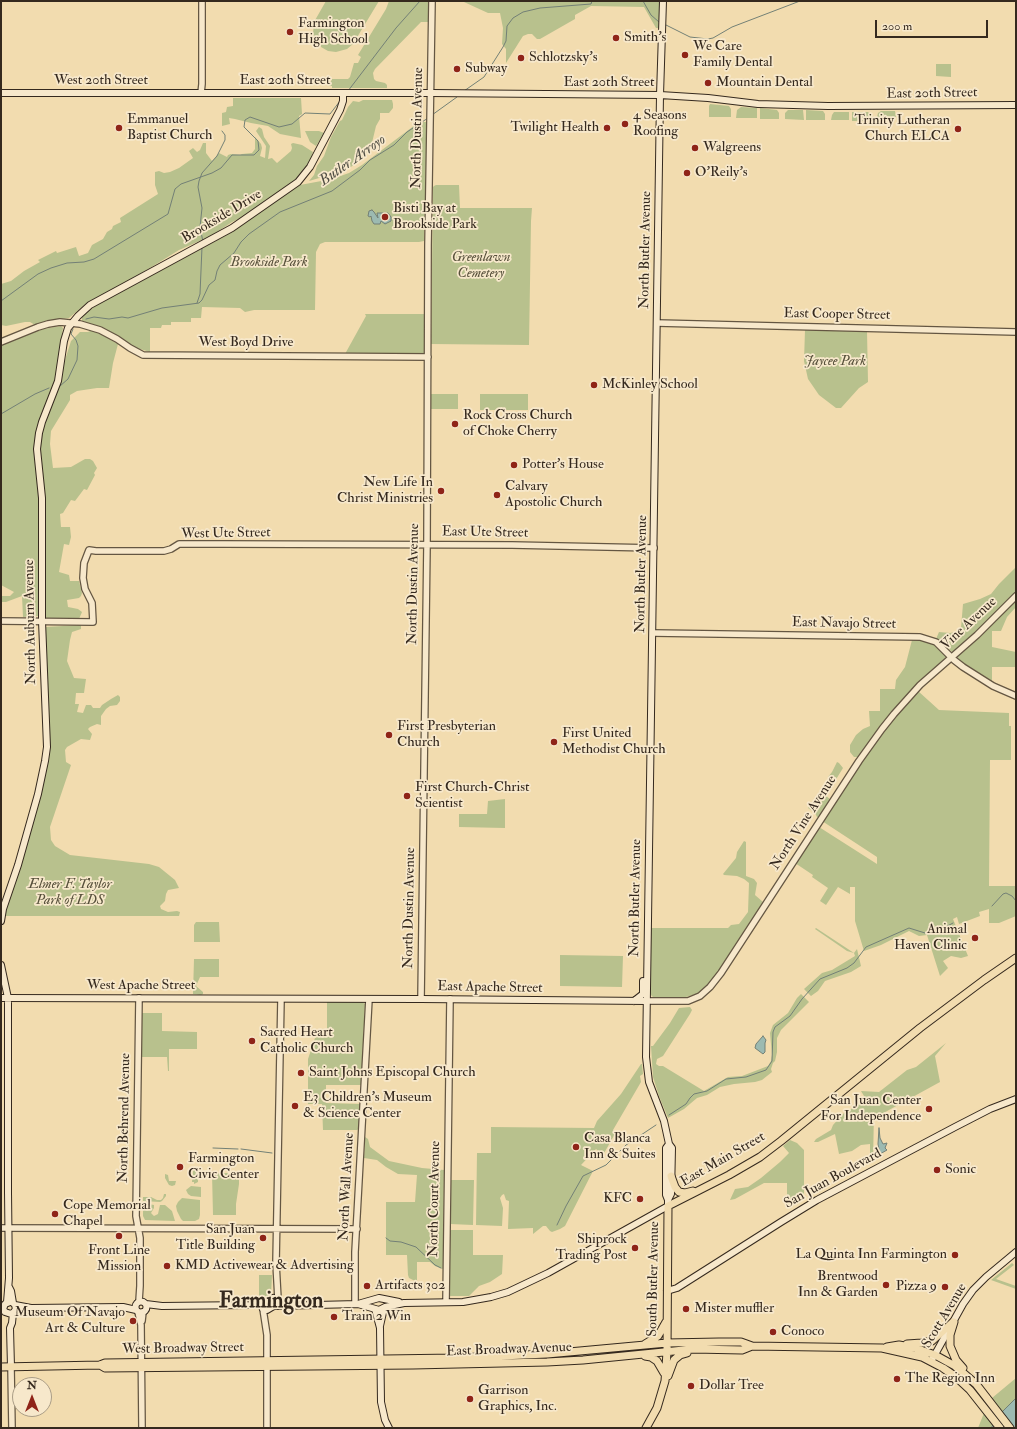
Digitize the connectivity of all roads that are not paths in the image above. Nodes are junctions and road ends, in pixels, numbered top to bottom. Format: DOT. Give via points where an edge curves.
graph roads {
  1 [pos="202,1"];
  2 [pos="432,1"];
  3 [pos="663,1"];
  4 [pos="201,93"];
  5 [pos="343,93"];
  6 [pos="431,93"];
  7 [pos="1,94"];
  8 [pos="660,95"];
  9 [pos="1016,105"];
  10 [pos="72,323"];
  11 [pos="657,323"];
  12 [pos="1016,332"];
  13 [pos="1,342"];
  14 [pos="428,357"];
  15 [pos="427,544"];
  16 [pos="316,545"];
  17 [pos="654,548"];
  18 [pos="1016,596"];
  19 [pos="1,621"];
  20 [pos="42,621"];
  21 [pos="653,633"];
  22 [pos="951,658"];
  23 [pos="938,669"];
  24 [pos="1016,696"];
  25 [pos="1,921"];
  26 [pos="1016,958"];
  27 [pos="1,964"];
  28 [pos="647,970"];
  29 [pos="698,997"];
  30 [pos="4,998"];
  31 [pos="139,998"];
  32 [pos="281,998"];
  33 [pos="369,999"];
  34 [pos="421,999"];
  35 [pos="450,999"];
  36 [pos="634,1001"];
  37 [pos="647,1001"];
  38 [pos="1016,1099"];
  39 [pos="669,1144"];
  40 [pos="671,1176"];
  41 [pos="699,1190"];
  42 [pos="668,1203"];
  43 [pos="1,1228"];
  44 [pos="8,1228"];
  45 [pos="138,1228"];
  46 [pos="277,1228"];
  47 [pos="357,1229"];
  48 [pos="1016,1252"];
  49 [pos="667,1291"];
  50 [pos="276,1299"];
  51 [pos="375,1300"];
  52 [pos="384,1300"];
  53 [pos="446,1302"];
  54 [pos="404,1303"];
  55 [pos="357,1304"];
  56 [pos="294,1305"];
  57 [pos="141,1307"];
  58 [pos="267,1307"];
  59 [pos="8,1308"];
  60 [pos="375,1308"];
  61 [pos="384,1308"];
  62 [pos="667,1320"];
  63 [pos="954,1322"];
  64 [pos="380,1328"];
  65 [pos="667,1343"];
  66 [pos="643,1345"];
  67 [pos="899,1345"];
  68 [pos="752,1346"];
  69 [pos="882,1348"];
  70 [pos="701,1349"];
  71 [pos="667,1352"];
  72 [pos="637,1355"];
  73 [pos="934,1358"];
  74 [pos="379,1362"];
  75 [pos="267,1364"];
  76 [pos="141,1365"];
  77 [pos="1,1367"];
  78 [pos="11,1367"];
  79 [pos="665,1376"];
  80 [pos="976,1384"];
  81 [pos="664,1389"];
  82 [pos="12,1428"];
  83 [pos="142,1428"];
  84 [pos="267,1428"];
  85 [pos="390,1428"];
  86 [pos="646,1428"];
  87 [pos="1000,1428"];
  88 [pos="1010,1428"];
  1 -- 4 [label="street"];
  2 -- 6 [label="street, North Dustin Avenue"];
  3 -- 8 [label="main road, North Butler Avenue"];
  4 -- 5 [label="main road, East 20th Street"];
  4 -- 7 [label="main road, West 20th Street"];
  5 -- 6 [label="main road, East 20th Street"];
  5 -- 10 [label="main road, Brookside Drive" via="340,110 314,160 298,182 232,228 90,305"];
  6 -- 8 [label="main road, East 20th Street"];
  6 -- 14 [label="street, North Dustin Avenue"];
  8 -- 9 [label="main road, East 20th Street" via="758,104 828,106"];
  8 -- 11 [label="main road, North Butler Avenue"];
  10 -- 13 [label="street, West Boyd Drive" via="48,324"];
  10 -- 14 [label="street, West Boyd Drive" via="100,330 143,355"];
  10 -- 20 [label="main road, North Auburn Avenue" via="65,335 58,381 42,422 38,442 42,498"];
  11 -- 12 [label="street, East Cooper Street"];
  11 -- 17 [label="main road, North Butler Avenue"];
  14 -- 15 [label="street, North Dustin Avenue"];
  15 -- 16 [label="street, East Ute Street"];
  15 -- 17 [label="street, East Ute Street"];
  15 -- 34 [label="street, North Dustin Avenue"];
  16 -- 20 [label="street, West Ute Street" via="179,544 164,551 89,550 84,562 83,578 92,603 93,622"];
  17 -- 21 [label="main road, North Butler Avenue"];
  18 -- 22 [label="street, Vine Avenue"];
  19 -- 20 [label="street"];
  20 -- 25 [label="main road, North Auburn Avenue" via="47,716 46,761"];
  21 -- 22 [label="street, East Navajo Street" via="920,637 940,644"];
  21 -- 28 [label="main road, North Butler Avenue"];
  22 -- 23 [label="street, Vine Avenue"];
  22 -- 24 [label="street, East Navajo Street" via="981,679"];
  23 -- 29 [label="street, North Vine Avenue" via="920,685 882,729 721,973"];
  26 -- 41 [label="main road, East Main Street" via="920,1028 765,1153"];
  27 -- 30 [label="main road"];
  28 -- 36 [label="main road" via="643,979 643,994"];
  28 -- 37 [label="main road, North Butler Avenue"];
  29 -- 37 [label="street, East Apache Street" via="683,1001"];
  30 -- 31 [label="main road, West Apache Street"];
  30 -- 44 [label="main road"];
  31 -- 32 [label="main road, West Apache Street"];
  31 -- 45 [label="street, North Behrend Avenue" via="136,1216"];
  32 -- 33 [label="main road, East Apache Street"];
  32 -- 46 [label="street"];
  33 -- 34 [label="main road, East Apache Street"];
  33 -- 47 [label="street, North Wall Avenue"];
  34 -- 35 [label="main road, East Apache Street"];
  35 -- 36 [label="main road, East Apache Street"];
  35 -- 53 [label="street, North Court Avenue"];
  36 -- 37 [label="main road, East Apache Street"];
  37 -- 39 [label="main road, North Butler Avenue" via="648,1074"];
  38 -- 49 [label="main road, San Juan Boulevard" via="990,1109 817,1200 677,1288"];
  39 -- 40 [label="main road, North Butler Avenue" via="672,1148"];
  39 -- 42 [label="main road, North Butler Avenue" via="666,1148"];
  40 -- 41 [label="main road" via="680,1192"];
  40 -- 42 [label="main road, North Butler Avenue"];
  41 -- 42 [label="main road, East Main Street"];
  42 -- 49 [label="main road, South Butler Avenue"];
  42 -- 53 [label="main road, East Main Street" via="548,1274 523,1286 491,1298"];
  43 -- 44 [label="street"];
  44 -- 45 [label="street"];
  44 -- 59 [label="main road" via="11,1291"];
  45 -- 46 [label="street"];
  45 -- 57 [label="street, North Behrend Avenue"];
  46 -- 47 [label="street"];
  46 -- 50 [label="street"];
  47 -- 55 [label="street, North Wall Avenue"];
  48 -- 63 [label="main road, Scott Avenue" via="973,1290"];
  49 -- 62 [label="main road, South Butler Avenue"];
  50 -- 56 [label="main road"];
  50 -- 58 [label="main road" via="277,1304"];
  51 -- 52 [label="main road"];
  51 -- 55 [label="main road"];
  51 -- 60 [label="main road"];
  52 -- 54 [label="main road, East Main Street"];
  52 -- 61 [label="main road"];
  53 -- 54 [label="main road, East Main Street"];
  54 -- 61 [label="main road, East Main Street"];
  55 -- 56 [label="main road"];
  55 -- 60 [label="main road"];
  56 -- 58 [label="main road"];
  57 -- 58 [label="main road"];
  57 -- 59 [label="main road"];
  57 -- 76 [label="street, North Behrend Avenue"];
  58 -- 75 [label="street"];
  59 -- 78 [label="main road"];
  60 -- 61 [label="main road"];
  60 -- 64 [label="main road"];
  61 -- 64 [label="main road"];
  62 -- 65 [label="main road, South Butler Avenue"];
  62 -- 66 [label="main road" via="658,1336"];
  63 -- 67 [label="main road" via="932,1341"];
  63 -- 73 [label="main road, Scott Avenue"];
  63 -- 80 [label="main road" via="951,1350"];
  64 -- 74 [label="main road"];
  65 -- 66 [label="main road, East Broadway Avenue"];
  65 -- 68 [label="main road, East Broadway Avenue" via="741,1342"];
  65 -- 71 [label="main road, South Butler Avenue"];
  66 -- 74 [label="main road, East Broadway Avenue" via="546,1354"];
  67 -- 69 [label="main road, East Broadway Avenue"];
  67 -- 73 [label="main road, East Broadway Avenue" via="915,1348"];
  68 -- 69 [label="main road, East Broadway Avenue"];
  68 -- 70 [label="main road, East Broadway Avenue" via="742,1350"];
  69 -- 73 [label="main road, East Broadway Avenue"];
  70 -- 71 [label="main road, East Broadway Avenue"];
  70 -- 81 [label="main road" via="676,1358"];
  71 -- 72 [label="main road, East Broadway Avenue"];
  71 -- 79 [label="main road, South Butler Avenue"];
  72 -- 74 [label="main road, East Broadway Avenue" via="547,1362"];
  72 -- 79 [label="main road" via="655,1360 660,1364"];
  73 -- 80 [label="main road, East Broadway Avenue" via="955,1366"];
  73 -- 87 [label="main road, East Broadway Avenue" via="965,1384"];
  74 -- 75 [label="main road, East Broadway Avenue"];
  74 -- 85 [label="main road" via="382,1410"];
  75 -- 76 [label="main road, West Broadway Street"];
  75 -- 84 [label="street"];
  76 -- 78 [label="main road, West Broadway Street" via="105,1368 100,1365"];
  76 -- 83 [label="street, North Behrend Avenue"];
  77 -- 78 [label="main road, West Broadway Street"];
  78 -- 82 [label="street"];
  79 -- 81 [label="main road, South Butler Avenue"];
  80 -- 88 [label="main road, East Broadway Avenue"];
  81 -- 86 [label="main road"];
}
